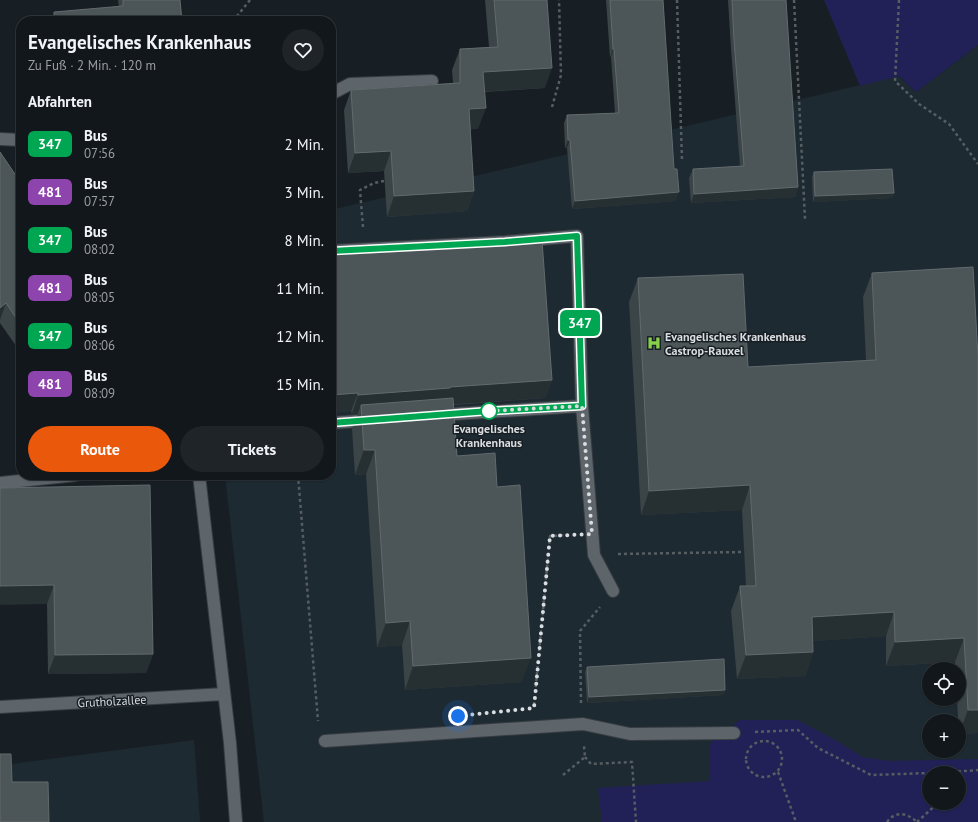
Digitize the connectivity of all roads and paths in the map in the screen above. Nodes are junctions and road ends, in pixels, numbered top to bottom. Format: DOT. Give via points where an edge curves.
graph roads {
  1 [pos="250,0"];
  2 [pos="559,0"];
  3 [pos="677,0"];
  4 [pos="794,0"];
  5 [pos="899,0"];
  6 [pos="237,16"];
  7 [pos="432,81"];
  8 [pos="336,91"];
  9 [pos="552,107"];
  10 [pos="0,139"];
  11 [pos="16,140"];
  12 [pos="682,160"];
  13 [pos="978,164"];
  14 [pos="384,181"];
  15 [pos="805,218"];
  16 [pos="364,250"];
  17 [pos="336,251"];
  18 [pos="582,406"];
  19 [pos="426,416"];
  20 [pos="386,419"];
  21 [pos="336,423"];
  22 [pos="28,480"];
  23 [pos="200,480"];
  24 [pos="298,480"];
  25 [pos="0,483"];
  26 [pos="592,534"];
  27 [pos="743,552"];
  28 [pos="594,555"];
  29 [pos="613,591"];
  30 [pos="580,632"];
  31 [pos="224,694"];
  32 [pos="0,707"];
  33 [pos="534,708"];
  34 [pos="318,728"];
  35 [pos="734,733"];
  36 [pos="325,741"];
  37 [pos="585,757"];
  38 [pos="978,770"];
  39 [pos="966,771"];
  40 [pos="778,772"];
  41 [pos="922,773"];
  42 [pos="930,810"];
  43 [pos="236,822"];
  44 [pos="636,822"];
  45 [pos="796,822"];
  46 [pos="887,822"];
  47 [pos="917,822"];
  1 -- 6 [label="path"];
  2 -- 9 [label="path" via="561,75"];
  3 -- 12 [label="path"];
  4 -- 15 [label="path"];
  5 -- 13 [label="path" via="895,81 919,104 949,124"];
  7 -- 8 [label="street" via="350,84"];
  10 -- 11 [label="street"];
  14 -- 16 [label="path" via="360,190"];
  16 -- 17 [label="street"];
  16 -- 18 [label="street" via="577,236"];
  18 -- 19 [label="street"];
  18 -- 26 [label="street"];
  20 -- 21 [label="street"];
  22 -- 25 [label="street"];
  23 -- 31 [label="street"];
  24 -- 34 [label="path"];
  26 -- 28 [label="street"];
  26 -- 33 [label="path" via="550,536"];
  27 -- 28 [label="path"];
  28 -- 29 [label="street"];
  29 -- 30 [label="path"];
  31 -- 32 [label="street, Grutholzallee"];
  31 -- 43 [label="street"];
  35 -- 36 [label="street" via="630,734 583,724"];
  35 -- 41 [label="path" via="798,730 818,748 871,775"];
  37 -- 44 [label="path" via="591,764 632,762"];
  38 -- 39 [label="path"];
  40 -- 40 [label="path" via="766,778 753,775 746,764 748,751 757,742 769,741 780,749 783,761"];
  40 -- 45 [label="path"];
  42 -- 47 [label="path"];
  46 -- 47 [label="path" via="890,817 899,814 909,815"];
}
